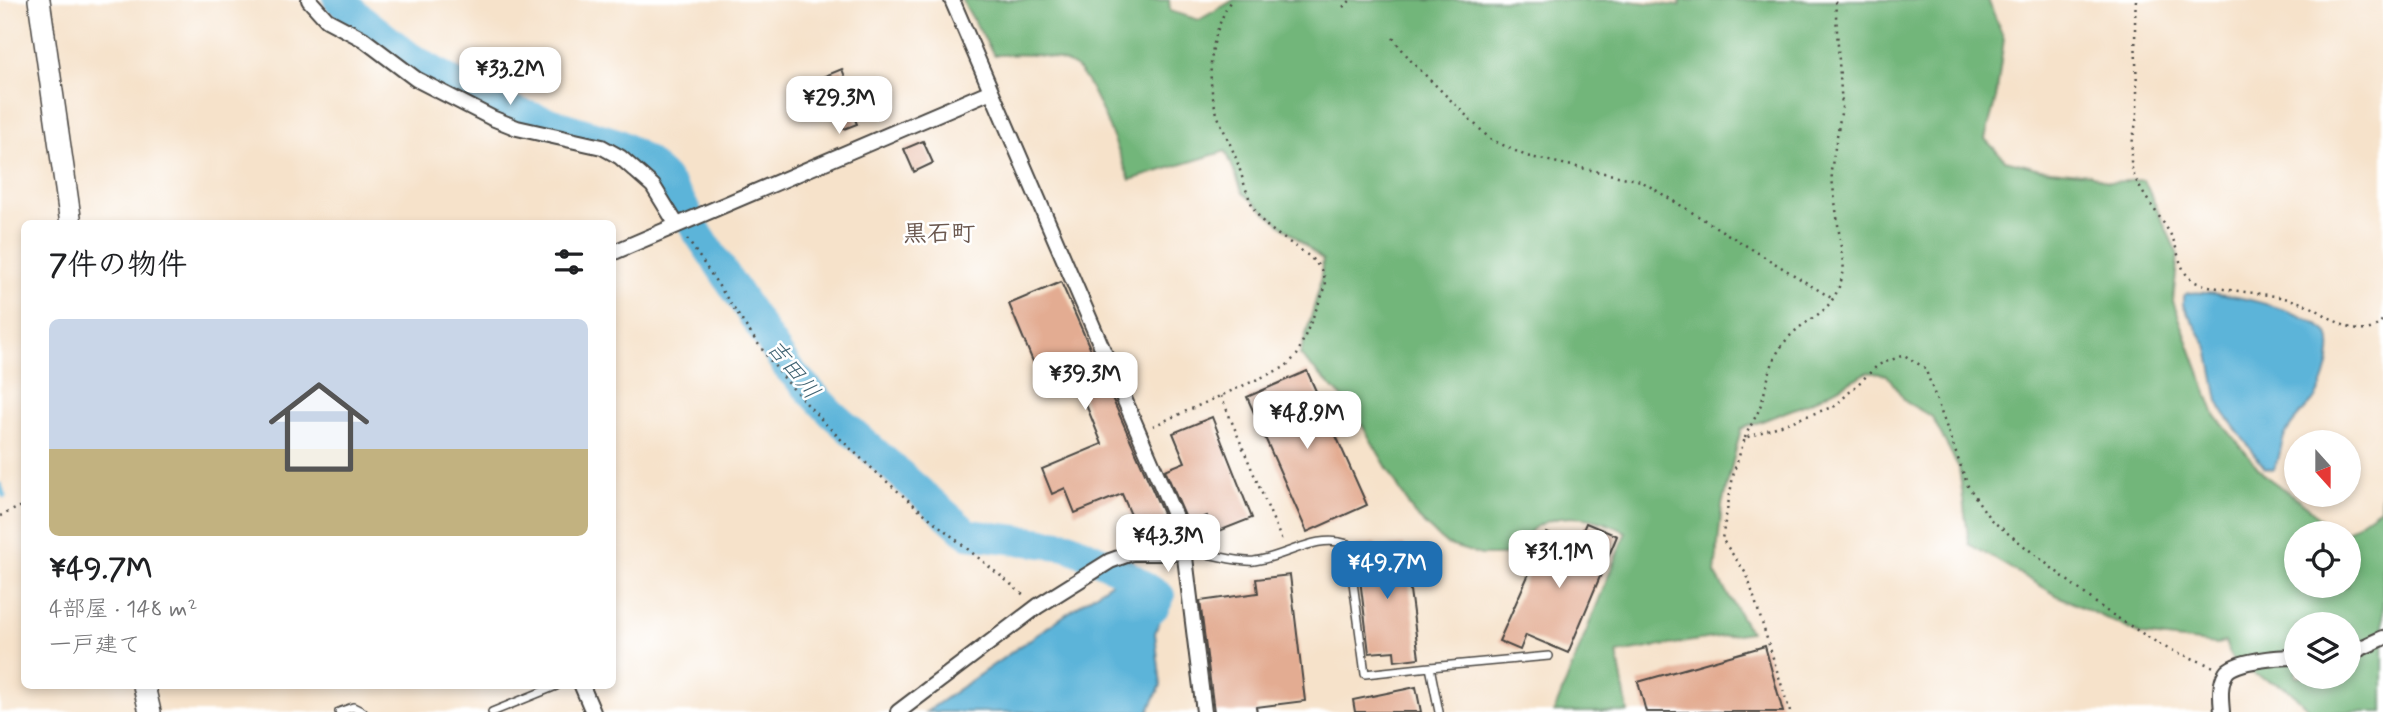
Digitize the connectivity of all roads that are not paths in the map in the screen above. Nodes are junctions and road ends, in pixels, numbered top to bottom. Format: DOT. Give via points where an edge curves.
graph roads {
  1 [pos="39,0"];
  2 [pos="309,0"];
  3 [pos="952,0"];
  4 [pos="991,91"];
  5 [pos="70,220"];
  6 [pos="678,224"];
  7 [pos="616,251"];
  8 [pos="1183,553"];
  9 [pos="2383,638"];
  10 [pos="2361,648"];
  11 [pos="1549,656"];
  12 [pos="2284,657"];
  13 [pos="1430,667"];
  14 [pos="145,689"];
  15 [pos="549,689"];
  16 [pos="583,689"];
  17 [pos="150,712"];
  18 [pos="339,712"];
  19 [pos="363,712"];
  20 [pos="492,712"];
  21 [pos="593,712"];
  22 [pos="898,712"];
  23 [pos="1204,712"];
  24 [pos="1439,712"];
  25 [pos="2222,712"];
  1 -- 5 [label="street"];
  2 -- 6 [label="street" via="327,20 363,39 416,79 492,118 602,147 621,157 653,186"];
  3 -- 4 [label="street"];
  4 -- 6 [label="street"];
  4 -- 8 [label="street" via="1182,533"];
  6 -- 7 [label="street"];
  8 -- 13 [label="lane" via="1200,551 1250,561 1331,538 1348,544 1365,674"];
  8 -- 22 [label="street" via="1132,553 1110,561 1038,606"];
  8 -- 23 [label="street"];
  9 -- 10 [label="street"];
  11 -- 13 [label="lane"];
  12 -- 25 [label="street" via="2235,666 2226,673 2220,692"];
  13 -- 24 [label="lane"];
  14 -- 17 [label="street"];
  15 -- 20 [label="lane"];
  16 -- 21 [label="street"];
  18 -- 19 [label="lane" via="352,706"];
}
